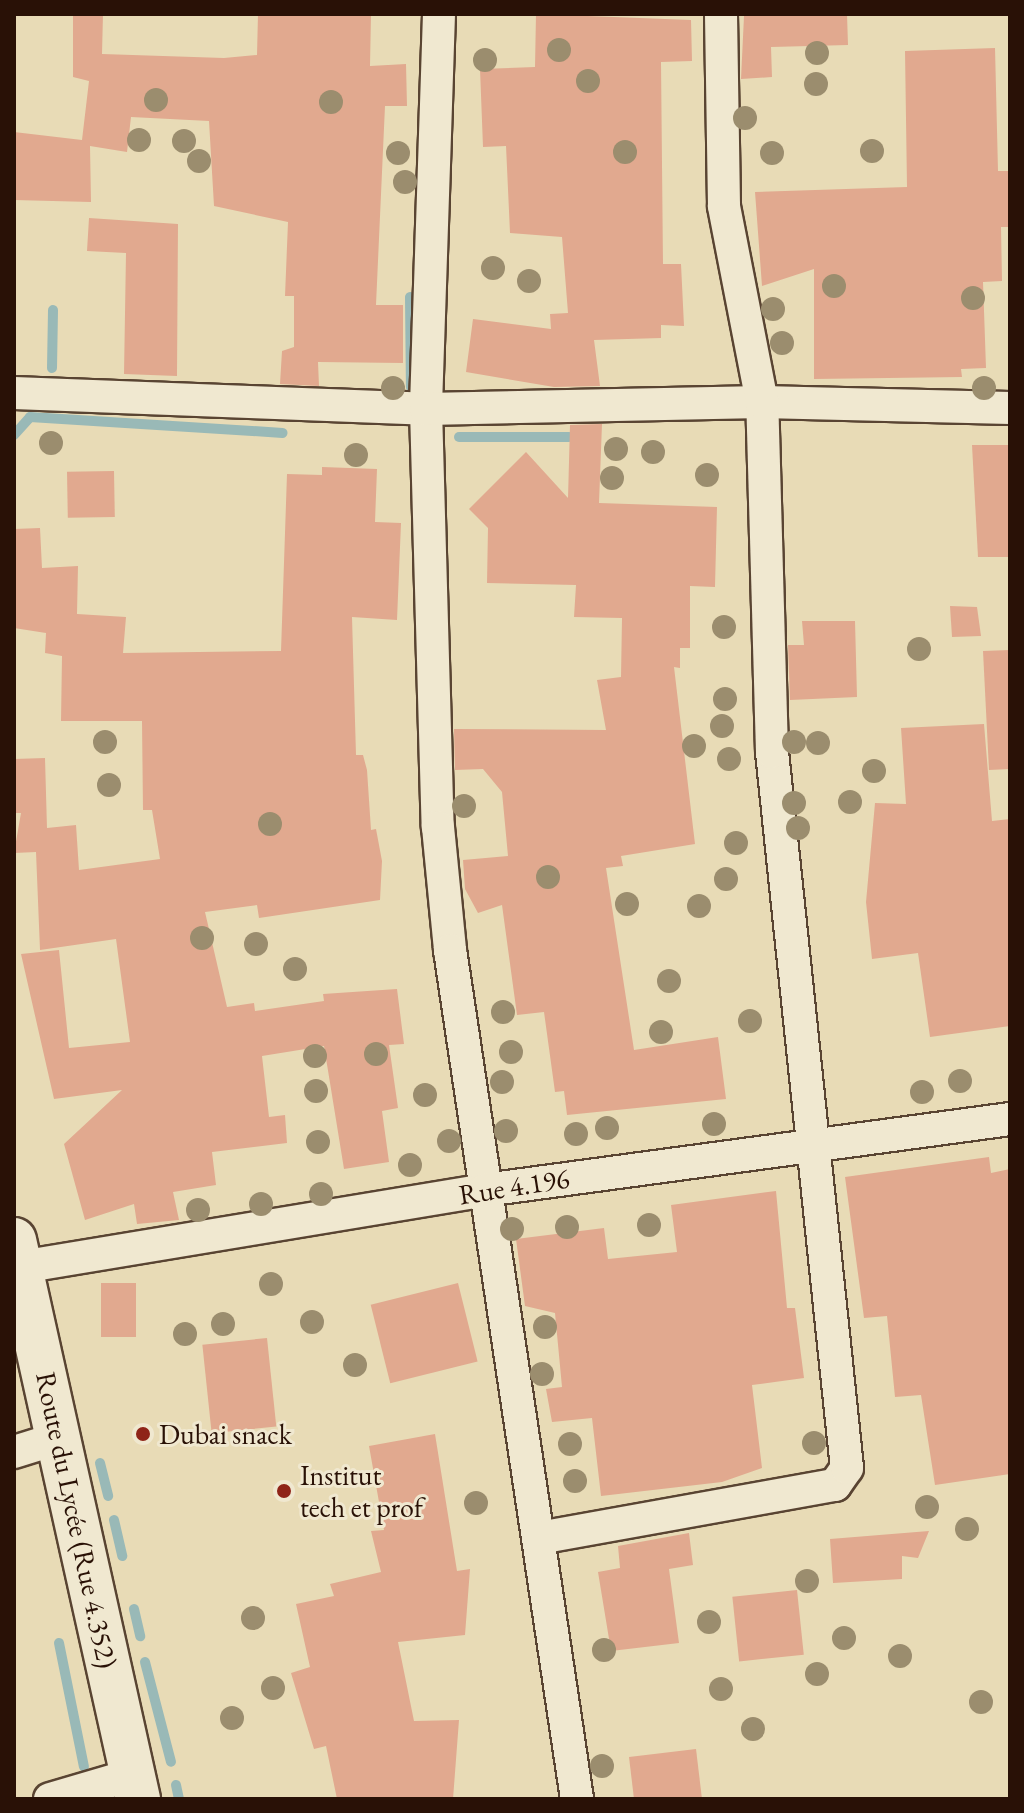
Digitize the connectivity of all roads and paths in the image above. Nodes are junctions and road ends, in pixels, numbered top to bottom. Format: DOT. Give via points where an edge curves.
graph roads {
  1 [pos="439,14"];
  2 [pos="721,14"];
  3 [pos="14,393"];
  4 [pos="762,402"];
  5 [pos="1010,408"];
  6 [pos="426,409"];
  7 [pos="1010,1119"];
  8 [pos="815,1147"];
  9 [pos="485,1190"];
  10 [pos="17,1254"];
  11 [pos="59,1438"];
  12 [pos="14,1452"];
  13 [pos="539,1538"];
  14 [pos="135,1787"];
  15 [pos="50,1799"];
  16 [pos="577,1799"];
  1 -- 6 [label="street"];
  2 -- 4 [label="street" via="724,206"];
  3 -- 6 [label="street"];
  4 -- 5 [label="street"];
  4 -- 6 [label="street"];
  4 -- 8 [label="street" via="772,752"];
  6 -- 9 [label="street" via="438,827"];
  7 -- 8 [label="street, Rue 4.196"];
  8 -- 9 [label="street, Rue 4.196"];
  8 -- 13 [label="street" via="844,1479"];
  9 -- 10 [label="street, Rue 4.196"];
  9 -- 13 [label="street"];
  10 -- 11 [label="main road, Route du Lycée (Rue 4.352)"];
  11 -- 12 [label="street"];
  11 -- 14 [label="main road, Route du Lycée (Rue 4.352)"];
  13 -- 16 [label="street"];
  14 -- 15 [label="street"];
}
